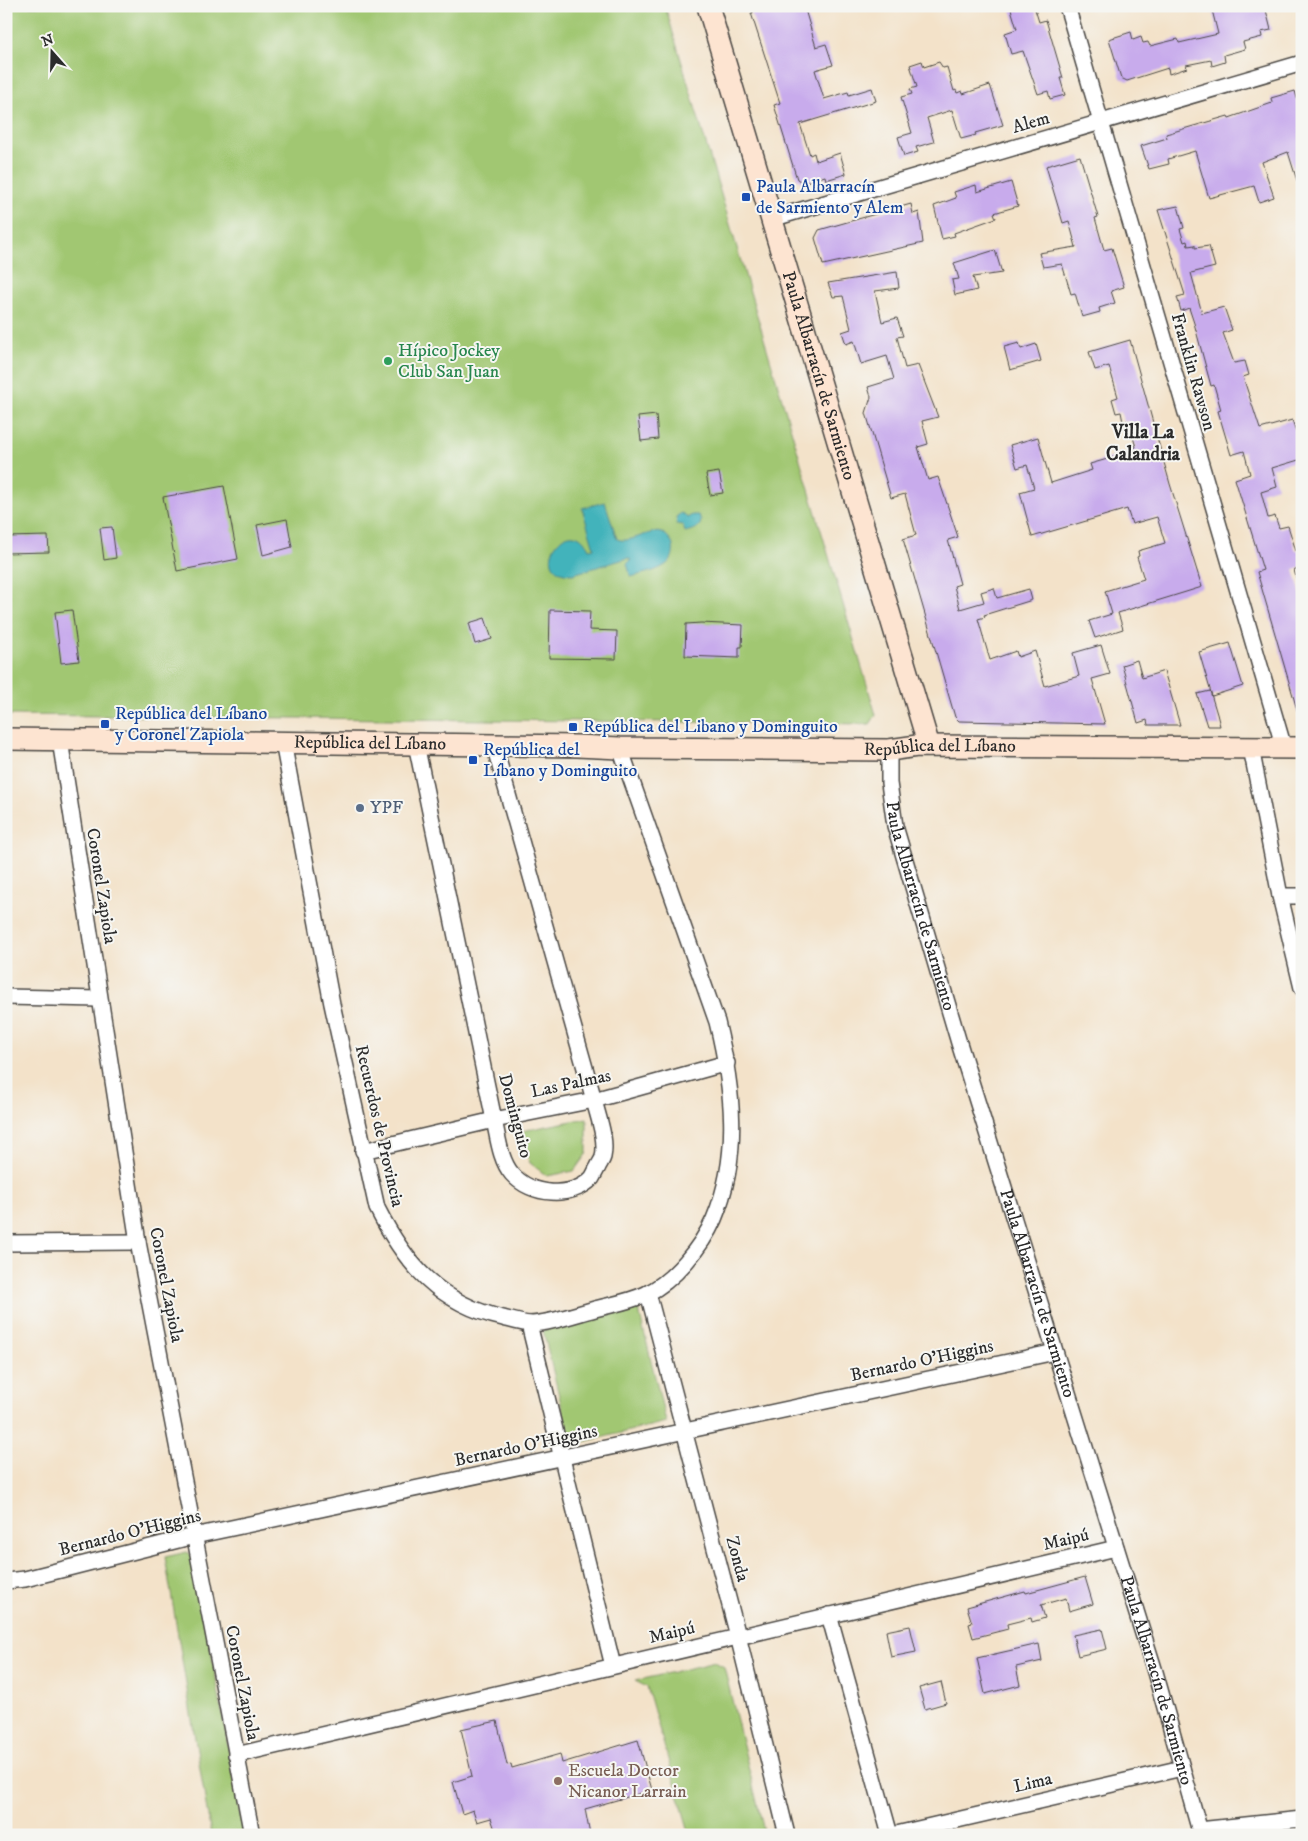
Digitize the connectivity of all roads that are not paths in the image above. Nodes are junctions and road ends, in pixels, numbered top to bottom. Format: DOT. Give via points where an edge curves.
graph roads {
  1 [pos="708,6"];
  2 [pos="1067,6"];
  3 [pos="1302,63"];
  4 [pos="1101,122"];
  5 [pos="771,219"];
  6 [pos="6,739"];
  7 [pos="60,740"];
  8 [pos="283,742"];
  9 [pos="416,744"];
  10 [pos="494,745"];
  11 [pos="929,746"];
  12 [pos="620,748"];
  13 [pos="1251,748"];
  14 [pos="1293,748"];
  15 [pos="889,750"];
  16 [pos="1280,896"];
  17 [pos="1302,896"];
  18 [pos="1302,988"];
  19 [pos="6,996"];
  20 [pos="99,999"];
  21 [pos="727,1063"];
  22 [pos="594,1100"];
  23 [pos="494,1120"];
  24 [pos="363,1150"];
  25 [pos="138,1242"];
  26 [pos="6,1243"];
  27 [pos="648,1293"];
  28 [pos="529,1324"];
  29 [pos="1055,1352"];
  30 [pos="684,1431"];
  31 [pos="562,1457"];
  32 [pos="194,1536"];
  33 [pos="1116,1548"];
  34 [pos="6,1581"];
  35 [pos="828,1615"];
  36 [pos="738,1636"];
  37 [pos="613,1666"];
  38 [pos="236,1755"];
  39 [pos="1182,1768"];
  40 [pos="1302,1819"];
  41 [pos="1200,1832"];
  42 [pos="252,1835"];
  43 [pos="787,1835"];
  44 [pos="891,1835"];
  1 -- 5 [label="main road, Paula Albarracín de Sarmiento"];
  2 -- 4 [label="street, Franklin Rawson"];
  3 -- 4 [label="street, Alem"];
  4 -- 5 [label="street, Alem"];
  4 -- 14 [label="street, Franklin Rawson"];
  5 -- 11 [label="main road, Paula Albarracín de Sarmiento"];
  6 -- 7 [label="main road, República del Líbano"];
  7 -- 8 [label="main road, República del Líbano"];
  7 -- 20 [label="street, Coronel Zapiola"];
  8 -- 9 [label="main road, República del Líbano"];
  8 -- 24 [label="street, Recuerdos de Provincia"];
  9 -- 10 [label="main road, República del Líbano"];
  9 -- 23 [label="street, Dominguito"];
  10 -- 12 [label="main road, República del Líbano"];
  10 -- 22 [label="street, Dominguito"];
  11 -- 13 [label="main road, República del Líbano"];
  11 -- 15 [label="main road, República del Líbano"];
  12 -- 15 [label="main road, República del Líbano"];
  12 -- 21 [label="street, Recuerdos de Provincia" via="717,1022"];
  13 -- 14 [label="main road, República del Líbano"];
  13 -- 16 [label="street"];
  15 -- 29 [label="street, Paula Albarracín de Sarmiento" via="889,783 895,826"];
  16 -- 17 [label="street"];
  16 -- 18 [label="street"];
  19 -- 20 [label="street"];
  20 -- 25 [label="street, Coronel Zapiola"];
  21 -- 22 [label="street, Las Palmas"];
  21 -- 27 [label="street, Recuerdos de Provincia" via="732,1139 725,1190 714,1221 697,1248 676,1273"];
  22 -- 23 [label="street, Las Palmas"];
  22 -- 23 [label="street, Dominguito" via="603,1140 603,1158 592,1178 576,1189 559,1192 538,1190 522,1183 505,1164"];
  23 -- 24 [label="street, Las Palmas"];
  24 -- 28 [label="street, Recuerdos de Provincia" via="377,1208 390,1235 417,1270 445,1295 485,1314"];
  25 -- 26 [label="street"];
  25 -- 32 [label="street, Coronel Zapiola"];
  27 -- 28 [label="street, Recuerdos de Provincia" via="624,1302"];
  27 -- 30 [label="street, Zonda"];
  28 -- 31 [label="street"];
  29 -- 30 [label="street, Bernardo O'Higgins"];
  29 -- 33 [label="street, Paula Albarracín de Sarmiento"];
  30 -- 31 [label="street, Bernardo O'Higgins"];
  30 -- 36 [label="street, Zonda"];
  31 -- 32 [label="street, Bernardo O'Higgins"];
  31 -- 37 [label="street"];
  32 -- 34 [label="street, Bernardo O'Higgins"];
  32 -- 38 [label="street, Coronel Zapiola"];
  33 -- 35 [label="street, Maipú"];
  33 -- 39 [label="street, Paula Albarracín de Sarmiento"];
  35 -- 36 [label="street, Maipú"];
  35 -- 44 [label="street"];
  36 -- 37 [label="street, Maipú"];
  36 -- 43 [label="street, Zonda"];
  37 -- 38 [label="street, Maipú"];
  38 -- 42 [label="street, Coronel Zapiola"];
  39 -- 41 [label="street, Paula Albarracín de Sarmiento"];
  39 -- 44 [label="street, Lima"];
  40 -- 41 [label="street"];
}
